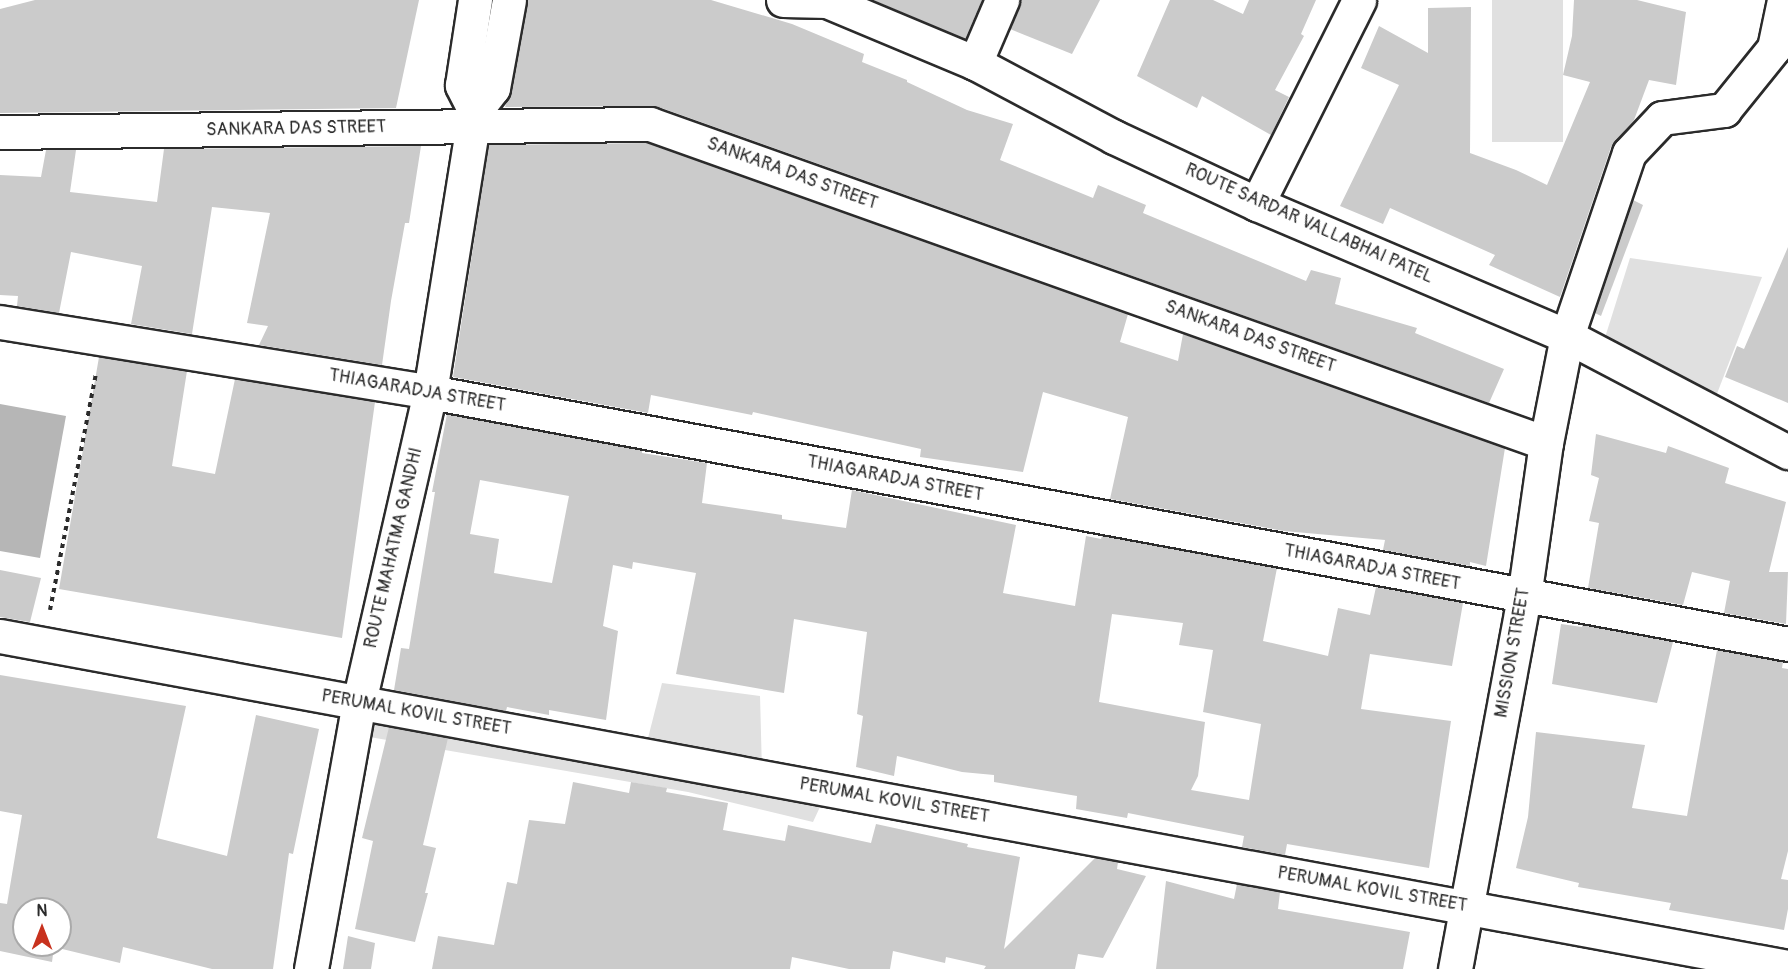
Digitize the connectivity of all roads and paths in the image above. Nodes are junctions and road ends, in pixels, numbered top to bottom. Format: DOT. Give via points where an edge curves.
graph roads {
  1 [pos="475,0"];
  2 [pos="509,0"];
  3 [pos="783,0"];
  4 [pos="827,0"];
  5 [pos="1002,0"];
  6 [pos="1359,0"];
  7 [pos="1784,0"];
  8 [pos="975,63"];
  9 [pos="473,119"];
  10 [pos="0,132"];
  11 [pos="1257,204"];
  12 [pos="0,322"];
  13 [pos="1567,336"];
  14 [pos="102,340"];
  15 [pos="430,392"];
  16 [pos="1546,442"];
  17 [pos="1788,452"];
  18 [pos="1524,597"];
  19 [pos="0,636"];
  20 [pos="43,644"];
  21 [pos="1788,644"];
  22 [pos="359,702"];
  23 [pos="1465,907"];
  24 [pos="1788,967"];
  25 [pos="311,969"];
  26 [pos="1455,969"];
  1 -- 9 [label="street" via="462,85"];
  2 -- 9 [label="street" via="494,88"];
  3 -- 4 [label="street"];
  4 -- 8 [label="street, ROUTE SARDAR VALLABHAI PATEL"];
  5 -- 8 [label="street"];
  6 -- 11 [label="street"];
  7 -- 13 [label="street, MISSION STREET" via="1774,48 1724,110 1662,118 1629,153"];
  8 -- 11 [label="street, ROUTE SARDAR VALLABHAI PATEL" via="1114,137"];
  9 -- 10 [label="street, SANKARA DAS STREET"];
  9 -- 15 [label="street, ROUTE MAHATMA GANDHI"];
  9 -- 16 [label="street, SANKARA DAS STREET" via="650,124"];
  11 -- 13 [label="street, ROUTE SARDAR VALLABHAI PATEL"];
  12 -- 14 [label="street, THIAGARADJA STREET"];
  13 -- 16 [label="street, MISSION STREET"];
  13 -- 17 [label="street, ROUTE SARDAR VALLABHAI PATEL"];
  14 -- 15 [label="street, THIAGARADJA STREET"];
  14 -- 20 [label="path"];
  15 -- 18 [label="street, THIAGARADJA STREET"];
  15 -- 22 [label="street, ROUTE MAHATMA GANDHI"];
  16 -- 18 [label="street, MISSION STREET"];
  18 -- 21 [label="street, THIAGARADJA STREET"];
  18 -- 23 [label="street, MISSION STREET"];
  19 -- 20 [label="street, PERUMAL KOVIL STREET"];
  20 -- 22 [label="street, PERUMAL KOVIL STREET"];
  22 -- 23 [label="street, PERUMAL KOVIL STREET"];
  22 -- 25 [label="street, ROUTE MAHATMA GANDHI"];
  23 -- 24 [label="street, PERUMAL KOVIL STREET"];
  23 -- 26 [label="street, MISSION STREET"];
}
